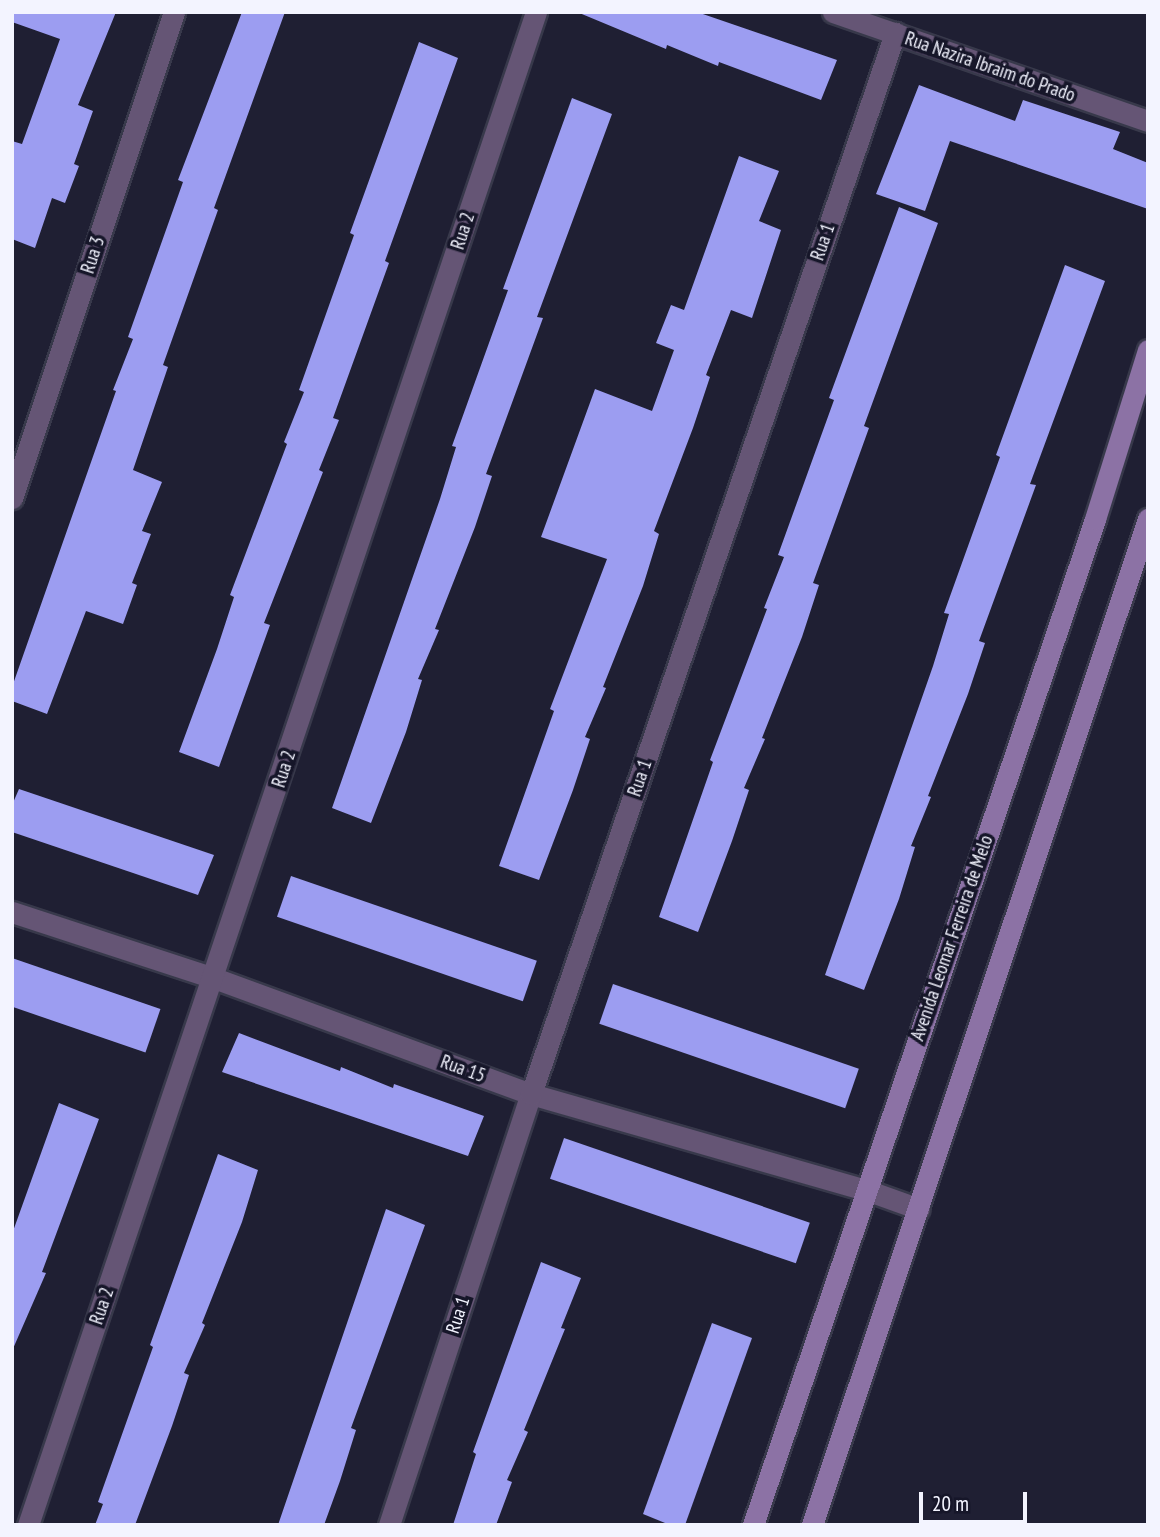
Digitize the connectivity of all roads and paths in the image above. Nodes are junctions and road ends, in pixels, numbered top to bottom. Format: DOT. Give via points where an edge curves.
graph roads {
  1 [pos="174,12"];
  2 [pos="536,12"];
  3 [pos="833,12"];
  4 [pos="895,33"];
  5 [pos="1148,121"];
  6 [pos="1148,350"];
  7 [pos="12,498"];
  8 [pos="1146,531"];
  9 [pos="12,912"];
  10 [pos="214,978"];
  11 [pos="531,1094"];
  12 [pos="866,1190"];
  13 [pos="919,1209"];
  14 [pos="28,1525"];
  15 [pos="389,1525"];
  16 [pos="753,1525"];
  17 [pos="812,1525"];
  1 -- 7 [label="street, Rua 3"];
  2 -- 10 [label="street, Rua 2"];
  3 -- 4 [label="street, Rua Nazira Ibraim do Prado"];
  4 -- 5 [label="street, Rua Nazira Ibraim do Prado"];
  4 -- 11 [label="street, Rua 1"];
  6 -- 12 [label="street, Avenida Leomar Ferreira de Melo" via="1095,519"];
  8 -- 13 [label="street"];
  9 -- 10 [label="street, Rua 15"];
  10 -- 11 [label="street, Rua 15"];
  10 -- 14 [label="street, Rua 2"];
  11 -- 12 [label="street, Rua 15"];
  11 -- 15 [label="street, Rua 1"];
  12 -- 13 [label="street, Rua 15"];
  12 -- 16 [label="street, Avenida Leomar Ferreira de Melo"];
  13 -- 17 [label="street"];
}
